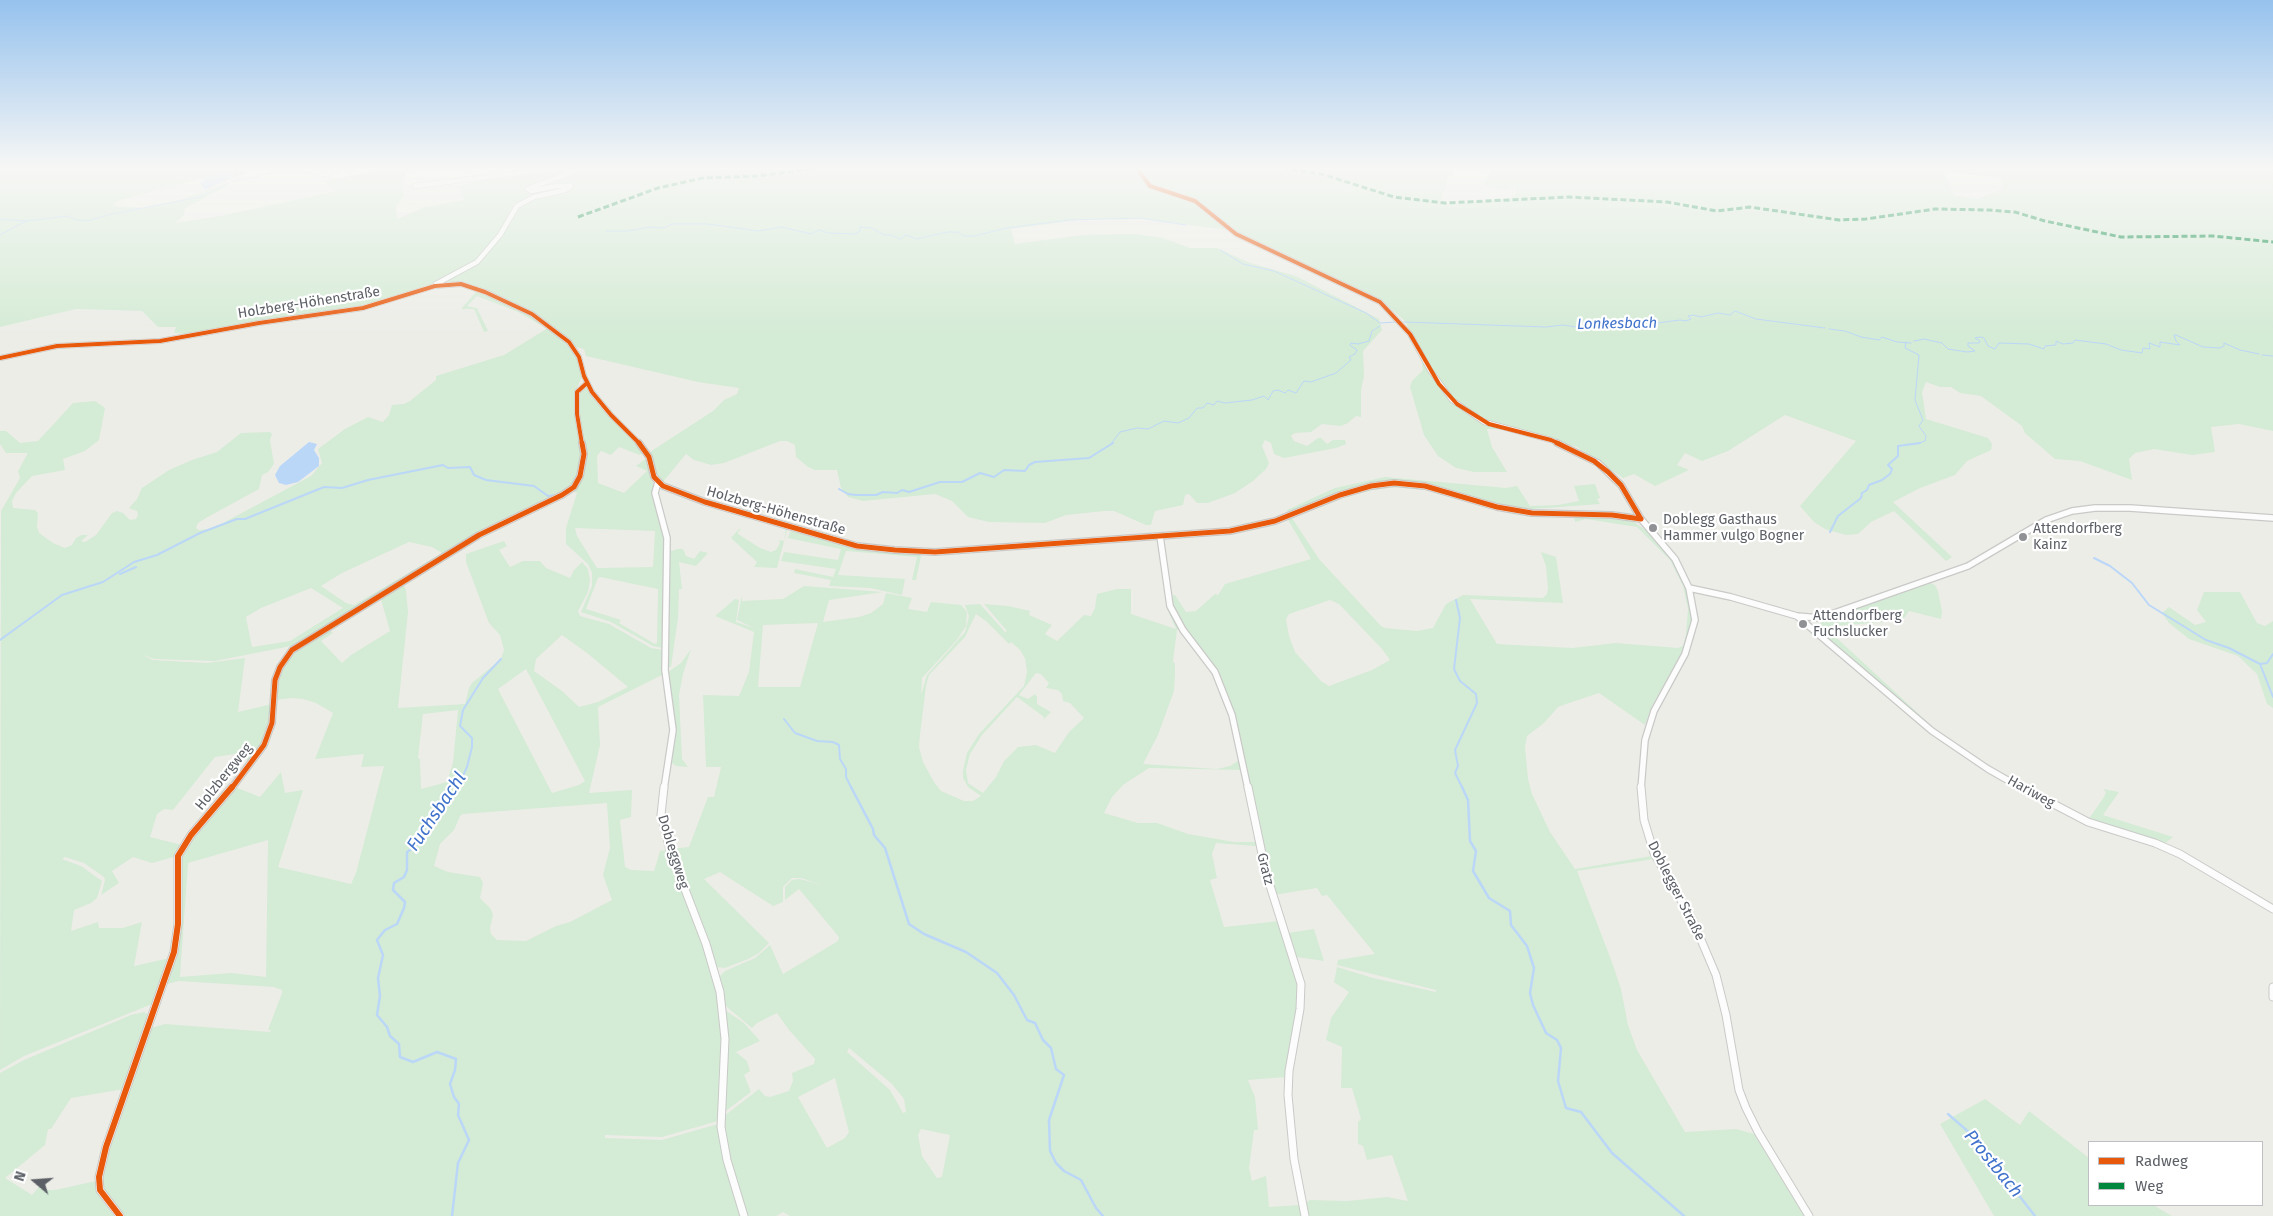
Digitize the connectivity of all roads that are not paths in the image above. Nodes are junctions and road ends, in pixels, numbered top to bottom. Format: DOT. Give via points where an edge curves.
graph roads {
  1 [pos="507,224"];
  2 [pos="1223,224"];
  3 [pos="435,286"];
  4 [pos="0,358"];
  5 [pos="586,383"];
  6 [pos="658,482"];
  7 [pos="2273,518"];
  8 [pos="1641,519"];
  9 [pos="1160,536"];
  10 [pos="1689,588"];
  11 [pos="1797,616"];
  12 [pos="1820,618"];
  13 [pos="1816,631"];
  14 [pos="2273,909"];
  15 [pos="2273,987"];
  16 [pos="2273,997"];
  17 [pos="120,1216"];
  18 [pos="744,1216"];
  19 [pos="1305,1216"];
  20 [pos="1809,1216"];
  1 -- 3 [label="street" via="477,262"];
  2 -- 8 [label="street, Doblegger Straße" via="1236,234 1380,302 1410,334 1439,384 1457,404 1489,424 1551,440 1594,461 1617,480"];
  3 -- 4 [label="street, Holzberg-Höhenstraße" via="363,308 160,341 57,346"];
  3 -- 5 [label="street, Holzberg-Höhenstraße" via="470,286 539,318 571,344 579,357"];
  5 -- 6 [label="street, Holzberg-Höhenstraße" via="600,403 647,452"];
  5 -- 17 [label="street, Holzbergweg" via="577,392 584,454 580,476 574,487 562,496 479,535 312,636 292,650 280,667 275,680 272,723 264,745 243,775 190,835 178,856 178,924 174,952 106,1147 99,1177 100,1190"];
  6 -- 9 [label="street, Holzberg-Höhenstraße" via="672,491 705,502 837,541 874,548 951,551"];
  6 -- 18 [label="street, Dobleggweg" via="655,493 666,538 665,670 672,730 661,815 671,853 706,944 720,992 724,1039 721,1127"];
  7 -- 12 [label="street" via="2123,508 2084,509 2056,516 1968,566"];
  8 -- 9 [label="street, Holzberg-Höhenstraße" via="1526,512 1425,486 1394,483 1340,495 1257,526"];
  8 -- 10 [label="street, Doblegger Straße" via="1675,558"];
  9 -- 19 [label="street, Gratz" via="1170,606 1182,630 1215,672 1232,715 1266,874 1298,970 1301,1004 1288,1095 1294,1159"];
  10 -- 11 [label="street"];
  10 -- 20 [label="street, Doblegger Straße" via="1695,613 1691,639 1654,711 1644,745 1641,793 1644,820 1654,853 1693,921 1716,975 1746,1108"];
  11 -- 12 [label="street"];
  11 -- 13 [label="street, Hariweg"];
  12 -- 13 [label="street"];
  13 -- 14 [label="street, Hariweg" via="1932,731 1988,769 2084,820 2180,854"];
  15 -- 16 [label="street"];
}
